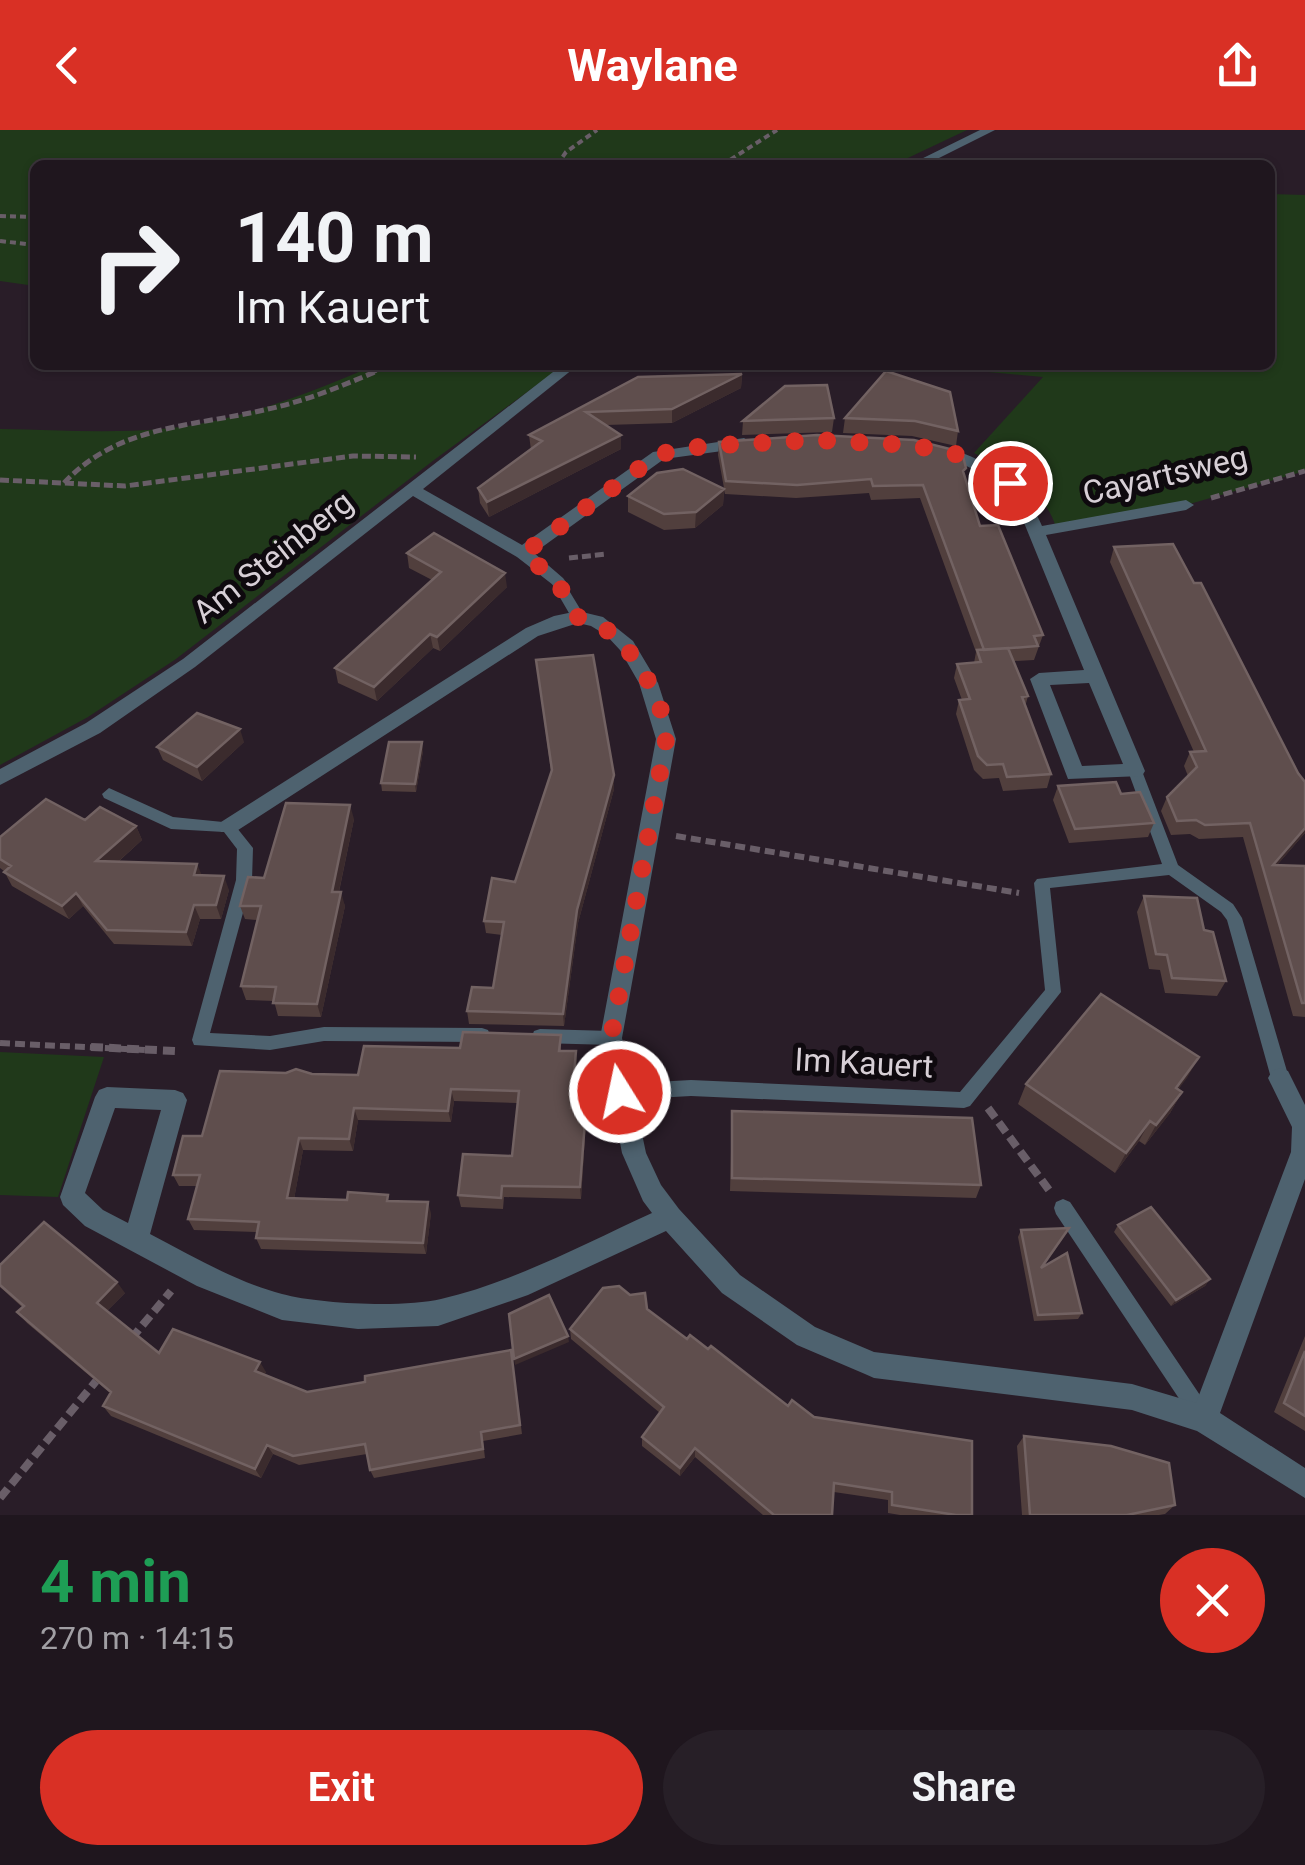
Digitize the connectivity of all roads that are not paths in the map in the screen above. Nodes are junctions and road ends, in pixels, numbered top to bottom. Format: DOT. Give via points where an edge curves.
graph roads {
  1 [pos="988,130"];
  2 [pos="925,160"];
  3 [pos="565,370"];
  4 [pos="759,442"];
  5 [pos="912,445"];
  6 [pos="410,488"];
  7 [pos="1186,505"];
  8 [pos="1036,532"];
  9 [pos="524,553"];
  10 [pos="557,582"];
  11 [pos="578,617"];
  12 [pos="1096,676"];
  13 [pos="1135,771"];
  14 [pos="0,778"];
  15 [pos="109,794"];
  16 [pos="228,827"];
  17 [pos="1172,869"];
  18 [pos="611,1038"];
  19 [pos="1280,1078"];
  20 [pos="620,1092"];
  21 [pos="1060,1205"];
  22 [pos="670,1217"];
  23 [pos="136,1240"];
  24 [pos="1204,1418"];
  25 [pos="1305,1484"];
  1 -- 2 [label="street"];
  3 -- 6 [label="street, Am Steinberg"];
  4 -- 9 [label="street" via="659,454"];
  5 -- 8 [label="street" via="960,455 1010,483"];
  6 -- 9 [label="street"];
  6 -- 14 [label="street, Am Steinberg" via="189,662 93,728"];
  7 -- 8 [label="street, Cayartsweg"];
  8 -- 12 [label="street"];
  9 -- 10 [label="street"];
  10 -- 11 [label="lane"];
  11 -- 16 [label="street" via="532,632"];
  11 -- 18 [label="street" via="615,634 642,668 660,706 666,740"];
  12 -- 13 [label="street"];
  12 -- 13 [label="street" via="1040,679 1075,774"];
  13 -- 17 [label="lane"];
  15 -- 16 [label="lane" via="171,824"];
  16 -- 18 [label="lane" via="244,848 244,880 200,1040 270,1043 324,1034"];
  17 -- 19 [label="lane" via="1234,918"];
  17 -- 20 [label="lane, Im Kauert" via="1042,883 1052,992 964,1100 690,1088"];
  18 -- 20 [label="street"];
  19 -- 24 [label="street" via="1304,1128 1303,1152"];
  20 -- 22 [label="street" via="634,1153"];
  21 -- 24 [label="lane"];
  22 -- 23 [label="street" via="519,1286 438,1313 358,1316 282,1307 189,1270"];
  22 -- 24 [label="street" via="730,1284 806,1336 874,1365 1132,1397"];
  23 -- 23 [label="street" via="94,1218 72,1197 107,1097 175,1100"];
  24 -- 25 [label="street"];
}
